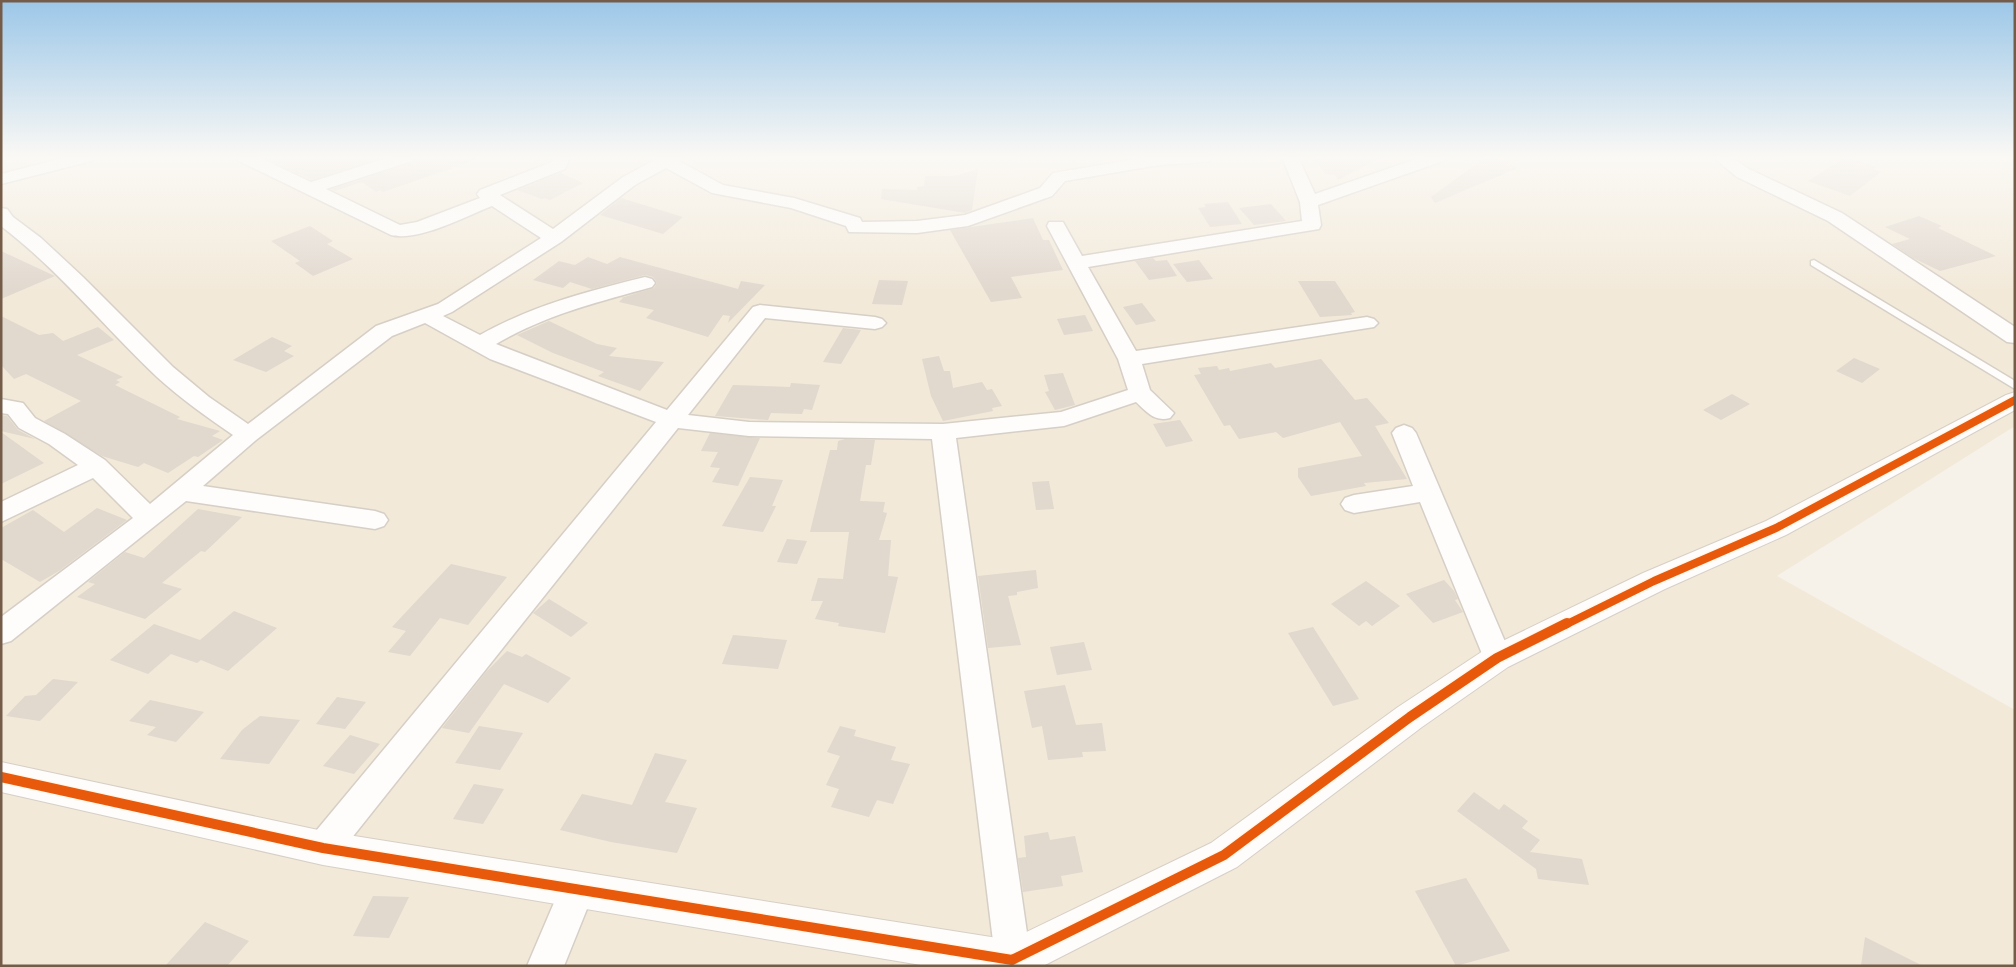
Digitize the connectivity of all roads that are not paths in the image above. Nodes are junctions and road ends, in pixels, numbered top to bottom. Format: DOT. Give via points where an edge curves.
graph roads {
  1 [pos="335,202"];
  2 [pos="485,202"];
  3 [pos="498,202"];
  4 [pos="601,202"];
  5 [pos="789,202"];
  6 [pos="1018,202"];
  7 [pos="1309,202"];
  8 [pos="1804,202"];
  9 [pos="1,213"];
  10 [pos="1056,226"];
  11 [pos="554,238"];
  12 [pos="1076,262"];
  13 [pos="1814,263"];
  14 [pos="645,283"];
  15 [pos="428,316"];
  16 [pos="874,323"];
  17 [pos="1367,323"];
  18 [pos="2015,337"];
  19 [pos="480,344"];
  20 [pos="1129,359"];
  21 [pos="2015,386"];
  22 [pos="1140,393"];
  23 [pos="2015,400"];
  24 [pos="1,406"];
  25 [pos="1162,413"];
  26 [pos="672,420"];
  27 [pos="943,432"];
  28 [pos="1404,433"];
  29 [pos="248,435"];
  30 [pos="96,466"];
  31 [pos="182,492"];
  32 [pos="1428,492"];
  33 [pos="1354,504"];
  34 [pos="1,513"];
  35 [pos="149,519"];
  36 [pos="375,520"];
  37 [pos="1,633"];
  38 [pos="1497,658"];
  39 [pos="1,777"];
  40 [pos="323,848"];
  41 [pos="577,889"];
  42 [pos="1021,963"];
  43 [pos="545,966"];
  1 -- 2 [label="street" via="398,231 420,227"];
  3 -- 11 [label="street"];
  4 -- 11 [label="street"];
  5 -- 6 [label="street" via="853,222 856,228 917,227 968,220"];
  7 -- 12 [label="street" via="1312,225"];
  8 -- 18 [label="street" via="1835,217"];
  9 -- 29 [label="street" via="76,281 165,372"];
  10 -- 12 [label="street"];
  11 -- 15 [label="street"];
  12 -- 20 [label="street"];
  13 -- 21 [label="lane"];
  14 -- 19 [label="street" via="562,305 521,321"];
  15 -- 19 [label="street"];
  15 -- 29 [label="street" via="384,331"];
  16 -- 26 [label="street" via="760,311"];
  17 -- 20 [label="street"];
  19 -- 26 [label="street" via="498,354"];
  20 -- 22 [label="street"];
  22 -- 25 [label="street"];
  22 -- 27 [label="street" via="1064,419"];
  23 -- 38 [label="street" via="1776,528 1654,581"];
  24 -- 30 [label="street" via="15,408 27,423"];
  26 -- 27 [label="street" via="749,428"];
  26 -- 40 [label="street"];
  27 -- 42 [label="street"];
  28 -- 32 [label="street"];
  29 -- 31 [label="street"];
  30 -- 34 [label="street"];
  30 -- 35 [label="street"];
  31 -- 35 [label="street"];
  31 -- 36 [label="street"];
  32 -- 33 [label="street"];
  32 -- 38 [label="street"];
  35 -- 37 [label="street"];
  38 -- 42 [label="street" via="1410,717 1224,855"];
  39 -- 40 [label="street"];
  40 -- 41 [label="street"];
  41 -- 42 [label="street"];
  41 -- 43 [label="street"];
}
